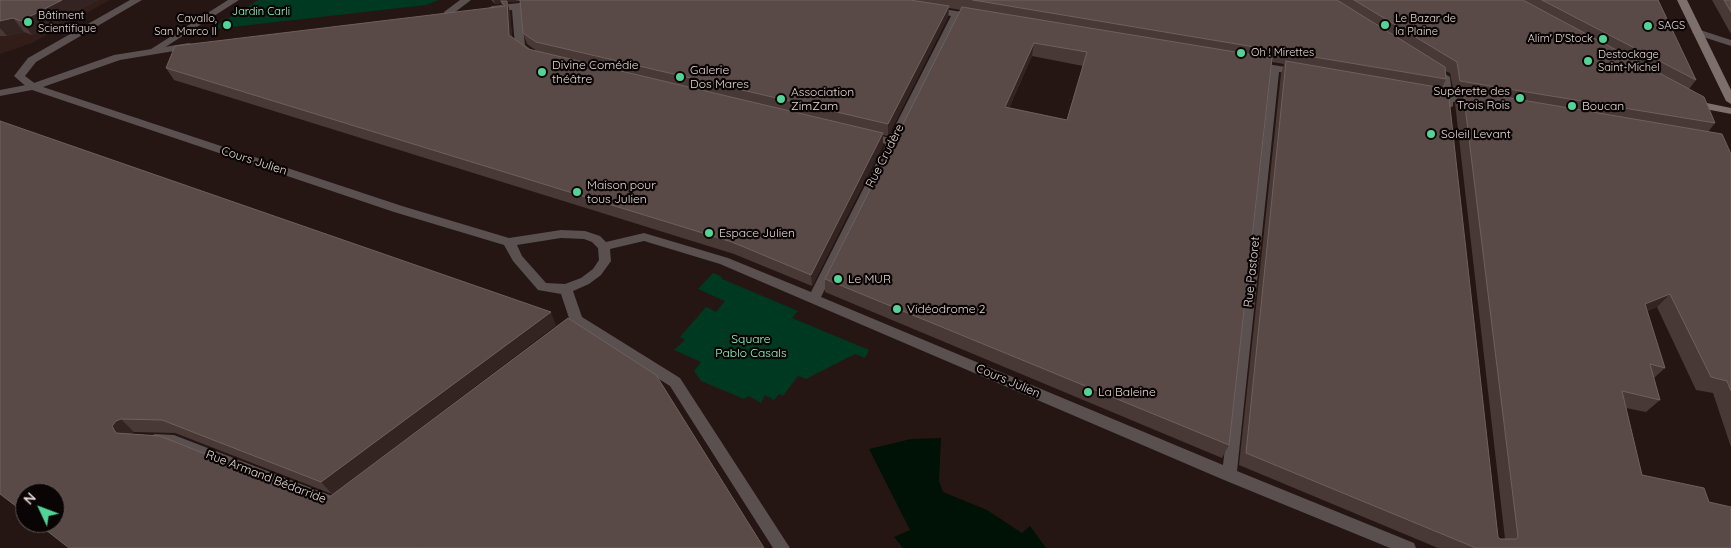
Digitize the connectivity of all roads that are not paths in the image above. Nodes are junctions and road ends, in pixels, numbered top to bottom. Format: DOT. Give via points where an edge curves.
graph roads {
  1 [pos="137,0"];
  2 [pos="234,0"];
  3 [pos="466,0"];
  4 [pos="1682,0"];
  5 [pos="545,3"];
  6 [pos="516,6"];
  7 [pos="919,8"];
  8 [pos="480,10"];
  9 [pos="464,12"];
  10 [pos="957,14"];
  11 [pos="986,19"];
  12 [pos="1698,32"];
  13 [pos="1731,43"];
  14 [pos="200,44"];
  15 [pos="153,51"];
  16 [pos="536,57"];
  17 [pos="1245,63"];
  18 [pos="1429,66"];
  19 [pos="1274,68"];
  20 [pos="1312,74"];
  21 [pos="33,87"];
  22 [pos="1418,92"];
  23 [pos="0,93"];
  24 [pos="1682,96"];
  25 [pos="1447,97"];
  26 [pos="1731,101"];
  27 [pos="1486,104"];
  28 [pos="1731,111"];
  29 [pos="1449,117"];
  30 [pos="854,132"];
  31 [pos="892,142"];
  32 [pos="509,242"];
  33 [pos="604,247"];
  34 [pos="566,289"];
  35 [pos="814,298"];
  36 [pos="576,320"];
  37 [pos="548,341"];
  38 [pos="145,440"];
  39 [pos="1229,475"];
  40 [pos="350,492"];
  41 [pos="782,548"];
  42 [pos="1408,548"];
  1 -- 21 [label="street" via="32,60 20,76"];
  2 -- 15 [label="street"];
  3 -- 9 [label="street" via="442,15"];
  4 -- 12 [label="street"];
  5 -- 6 [label="street"];
  6 -- 8 [label="street"];
  6 -- 16 [label="street" via="520,46"];
  7 -- 10 [label="street"];
  10 -- 11 [label="street"];
  10 -- 31 [label="street, Rue Crudère"];
  12 -- 13 [label="street"];
  12 -- 26 [label="street"];
  14 -- 15 [label="street"];
  15 -- 21 [label="street" via="118,57"];
  17 -- 19 [label="street"];
  18 -- 25 [label="street" via="1445,77"];
  19 -- 20 [label="street"];
  19 -- 39 [label="street, Rue Pastoret"];
  21 -- 23 [label="street, Cours Julien"];
  21 -- 32 [label="street, Cours Julien" via="398,209"];
  22 -- 25 [label="street"];
  24 -- 28 [label="street" via="1699,105"];
  25 -- 27 [label="street"];
  25 -- 29 [label="street"];
  30 -- 31 [label="street"];
  31 -- 35 [label="street, Rue Crudère"];
  32 -- 33 [label="street, Cours Julien" via="573,234 596,239"];
  32 -- 34 [label="street" via="516,258 542,287"];
  33 -- 34 [label="street" via="605,261 597,272"];
  33 -- 35 [label="street, Cours Julien" via="644,237 724,261"];
  34 -- 36 [label="street"];
  35 -- 39 [label="street, Cours Julien"];
  36 -- 37 [label="street"];
  36 -- 41 [label="street" via="675,382"];
  38 -- 40 [label="street, Rue Armand Bédarride" via="174,441 334,504"];
  39 -- 42 [label="street, Cours Julien"];
}
